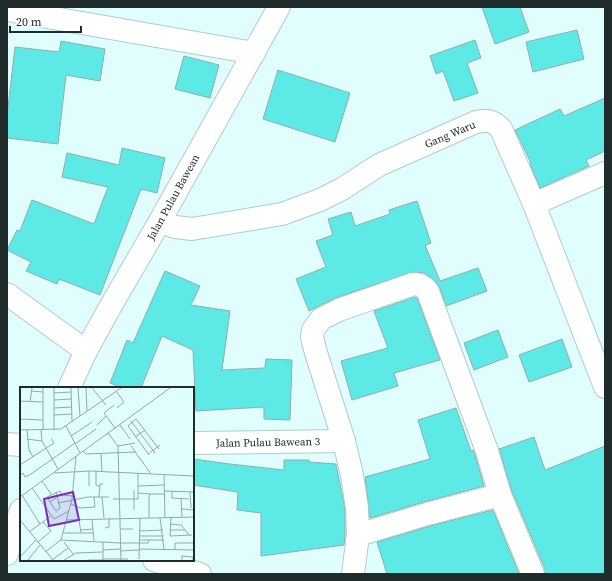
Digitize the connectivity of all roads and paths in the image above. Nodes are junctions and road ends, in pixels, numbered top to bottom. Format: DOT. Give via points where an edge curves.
graph roads {
  1 [pos="279,7"];
  2 [pos="7,10"];
  3 [pos="254,53"];
  4 [pos="605,173"];
  5 [pos="534,204"];
  6 [pos="160,221"];
  7 [pos="7,294"];
  8 [pos="86,351"];
  9 [pos="605,386"];
  10 [pos="69,387"];
  11 [pos="344,441"];
  12 [pos="194,443"];
  13 [pos="7,444"];
  14 [pos="20,444"];
  15 [pos="500,495"];
  16 [pos="20,516"];
  17 [pos="358,534"];
  18 [pos="7,554"];
  19 [pos="157,561"];
  20 [pos="200,574"];
  21 [pos="354,574"];
  22 [pos="533,574"];
  1 -- 3 [label="street, Jalan Pulau Bawean"];
  2 -- 3 [label="street"];
  3 -- 6 [label="street, Jalan Pulau Bawean"];
  4 -- 5 [label="street"];
  5 -- 6 [label="street, Gang Waru" via="501,129 491,120 485,120 379,165 342,189 282,214 192,229 175,227"];
  5 -- 9 [label="street, Gang Waru"];
  6 -- 8 [label="street, Jalan Pulau Bawean"];
  7 -- 8 [label="street"];
  8 -- 10 [label="street, Jalan Pulau Bawean"];
  11 -- 12 [label="street, Jalan Pulau Bawean 3"];
  11 -- 15 [label="street" via="316,353 313,330 321,319 339,310 413,284 421,285 428,292 487,451"];
  11 -- 17 [label="street" via="357,508"];
  13 -- 14 [label="street"];
  15 -- 17 [label="street"];
  15 -- 22 [label="street"];
  16 -- 18 [label="street"];
  17 -- 21 [label="street"];
  19 -- 20 [label="street"];
}
